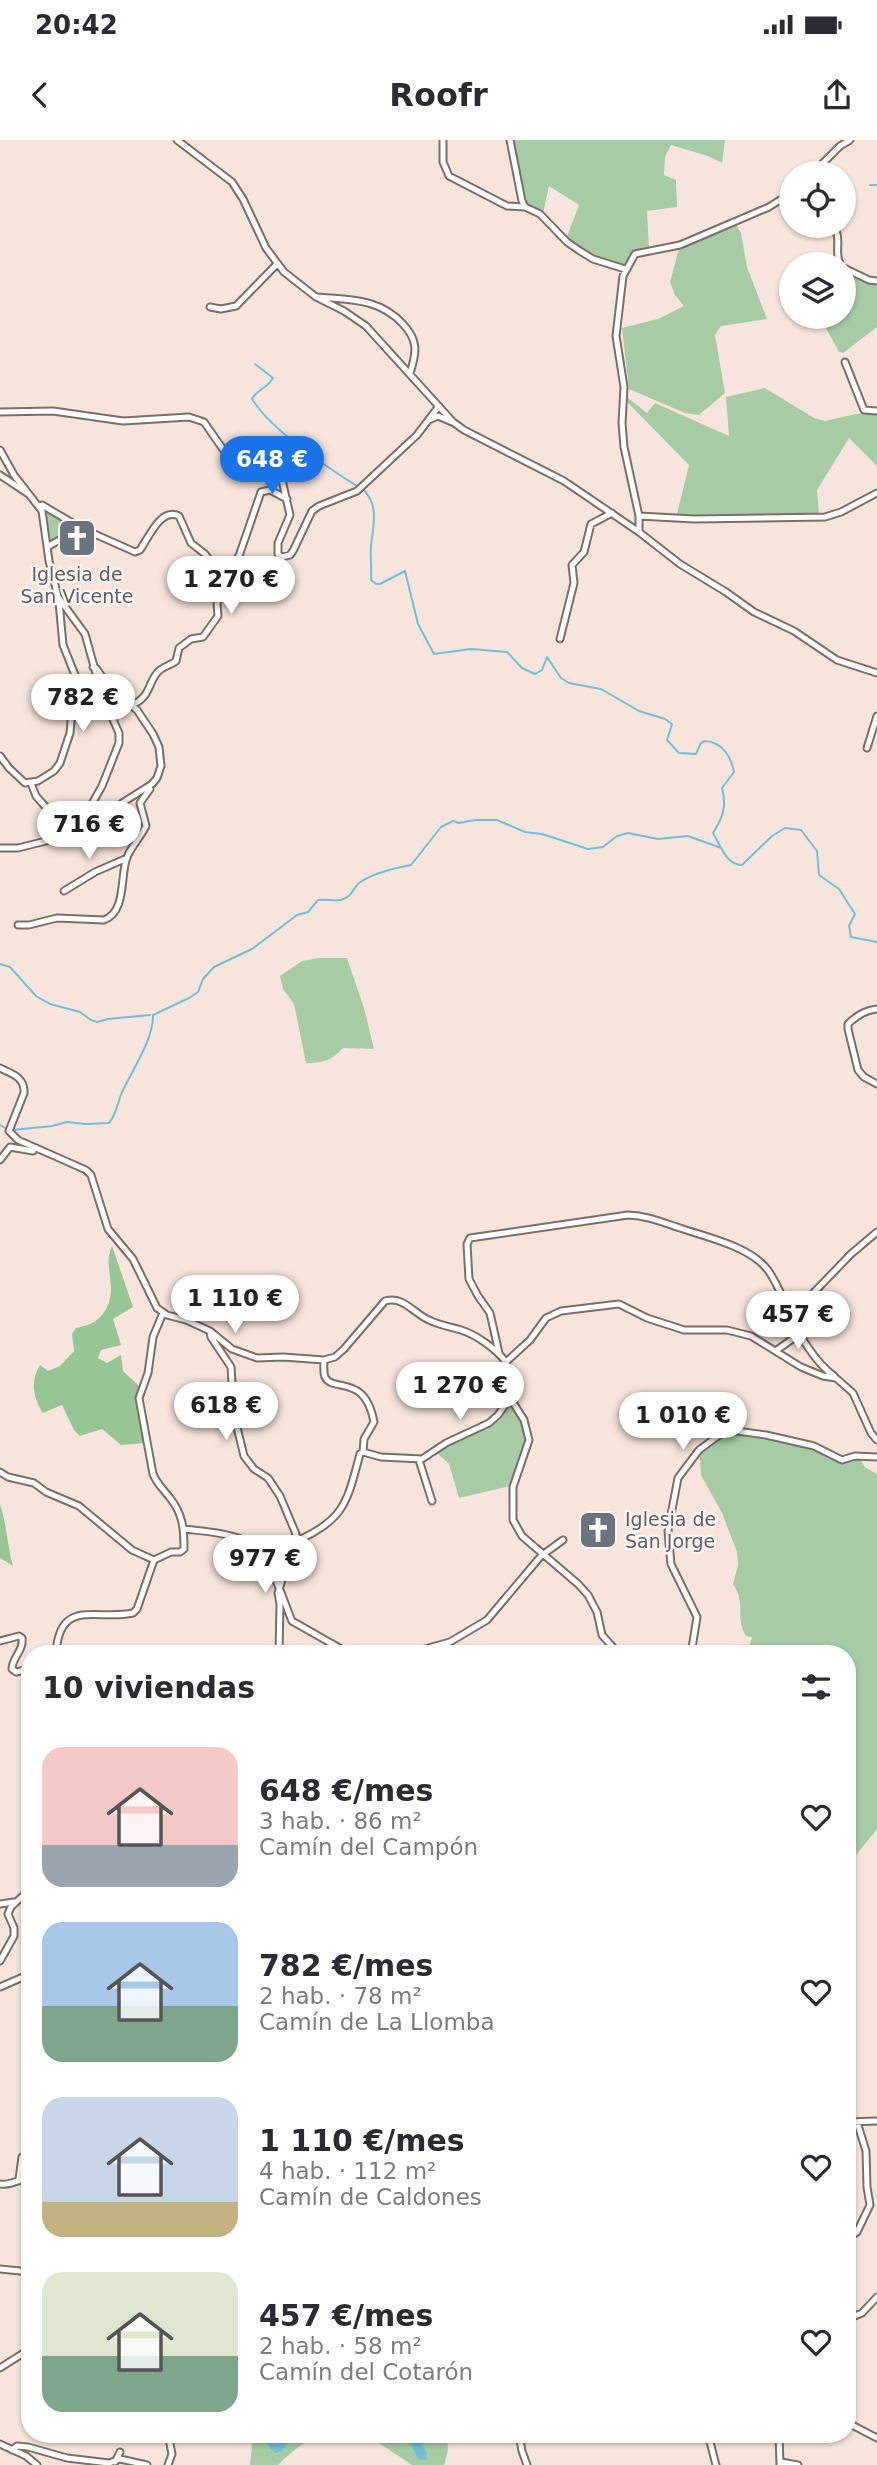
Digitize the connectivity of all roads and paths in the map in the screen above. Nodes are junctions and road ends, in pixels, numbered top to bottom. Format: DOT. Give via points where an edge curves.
graph roads {
  1 [pos="177,140"];
  2 [pos="443,140"];
  3 [pos="510,140"];
  4 [pos="850,140"];
  5 [pos="825,161"];
  6 [pos="779,202"];
  7 [pos="525,207"];
  8 [pos="277,264"];
  9 [pos="625,269"];
  10 [pos="856,273"];
  11 [pos="877,281"];
  12 [pos="316,297"];
  13 [pos="210,307"];
  14 [pos="845,362"];
  15 [pos="411,373"];
  16 [pos="440,407"];
  17 [pos="877,411"];
  18 [pos="0,412"];
  19 [pos="438,416"];
  20 [pos="426,422"];
  21 [pos="453,422"];
  22 [pos="0,450"];
  23 [pos="0,475"];
  24 [pos="877,493"];
  25 [pos="30,495"];
  26 [pos="287,499"];
  27 [pos="39,506"];
  28 [pos="612,513"];
  29 [pos="639,516"];
  30 [pos="81,528"];
  31 [pos="639,531"];
  32 [pos="47,547"];
  33 [pos="223,578"];
  34 [pos="58,597"];
  35 [pos="560,639"];
  36 [pos="93,667"];
  37 [pos="877,673"];
  38 [pos="140,702"];
  39 [pos="131,705"];
  40 [pos="141,715"];
  41 [pos="877,716"];
  42 [pos="867,748"];
  43 [pos="0,756"];
  44 [pos="157,778"];
  45 [pos="32,783"];
  46 [pos="71,830"];
  47 [pos="0,848"];
  48 [pos="127,858"];
  49 [pos="64,891"];
  50 [pos="18,925"];
  51 [pos="877,1009"];
  52 [pos="0,1068"];
  53 [pos="877,1084"];
  54 [pos="5,1131"];
  55 [pos="43,1153"];
  56 [pos="0,1160"];
  57 [pos="877,1232"];
  58 [pos="163,1313"];
  59 [pos="794,1316"];
  60 [pos="798,1328"];
  61 [pos="210,1331"];
  62 [pos="776,1350"];
  63 [pos="499,1353"];
  64 [pos="324,1360"];
  65 [pos="506,1362"];
  66 [pos="836,1378"];
  67 [pos="510,1398"];
  68 [pos="877,1440"];
  69 [pos="363,1452"];
  70 [pos="877,1457"];
  71 [pos="419,1460"];
  72 [pos="0,1472"];
  73 [pos="432,1501"];
  74 [pos="184,1529"];
  75 [pos="563,1540"];
  76 [pos="294,1542"];
  77 [pos="544,1553"];
  78 [pos="154,1560"];
  79 [pos="279,1589"];
  80 [pos="0,1641"];
  81 [pos="22,1645"];
  82 [pos="58,1645"];
  83 [pos="279,1645"];
  84 [pos="334,1645"];
  85 [pos="439,1645"];
  86 [pos="611,1645"];
  87 [pos="692,1645"];
  88 [pos="21,1648"];
  89 [pos="21,1671"];
  90 [pos="21,1896"];
  91 [pos="14,1902"];
  92 [pos="0,1904"];
  93 [pos="0,1961"];
  94 [pos="21,1978"];
  95 [pos="0,1987"];
  96 [pos="877,2121"];
  97 [pos="857,2122"];
  98 [pos="21,2164"];
  99 [pos="19,2179"];
  100 [pos="0,2184"];
  101 [pos="856,2233"];
  102 [pos="0,2269"];
  103 [pos="21,2271"];
  104 [pos="877,2297"];
  105 [pos="856,2315"];
  106 [pos="21,2355"];
  107 [pos="0,2368"];
  108 [pos="856,2427"];
  109 [pos="877,2438"];
  110 [pos="170,2443"];
  111 [pos="521,2443"];
  112 [pos="710,2443"];
  113 [pos="780,2443"];
  114 [pos="0,2444"];
  115 [pos="12,2450"];
  116 [pos="120,2452"];
  117 [pos="115,2463"];
  118 [pos="781,2463"];
  119 [pos="37,2465"];
  120 [pos="146,2465"];
  121 [pos="168,2465"];
  122 [pos="527,2465"];
  123 [pos="716,2465"];
  124 [pos="798,2465"];
  1 -- 8 [label="street" via="237,188"];
  2 -- 7 [label="street" via="443,162 449,176 507,206"];
  3 -- 7 [label="street"];
  4 -- 5 [label="street"];
  6 -- 9 [label="street" via="680,245 635,254"];
  7 -- 9 [label="street" via="593,260"];
  8 -- 12 [label="street"];
  8 -- 13 [label="street" via="236,306"];
  9 -- 29 [label="street" via="616,336 624,387 624,447"];
  10 -- 11 [label="street"];
  12 -- 15 [label="street" via="359,320"];
  12 -- 15 [label="street" via="367,302 395,315 413,336"];
  14 -- 17 [label="street" via="864,410"];
  15 -- 16 [label="street"];
  16 -- 19 [label="street"];
  16 -- 20 [label="street"];
  16 -- 21 [label="street"];
  18 -- 26 [label="street" via="52,411 123,421 195,418 239,465 278,475"];
  19 -- 20 [label="street"];
  19 -- 21 [label="street"];
  20 -- 26 [label="street" via="357,491 316,508 293,551 282,557 277,550 290,515"];
  21 -- 28 [label="street" via="564,481"];
  22 -- 25 [label="street"];
  23 -- 25 [label="street"];
  24 -- 29 [label="street" via="825,517"];
  25 -- 27 [label="street"];
  26 -- 33 [label="street" via="270,490 261,492 240,551"];
  27 -- 30 [label="street"];
  27 -- 32 [label="street"];
  28 -- 31 [label="street"];
  28 -- 35 [label="street" via="591,524 584,552 572,565 573,583"];
  29 -- 31 [label="street"];
  30 -- 32 [label="street"];
  30 -- 33 [label="street" via="135,552 163,517 176,514 191,543"];
  31 -- 37 [label="street" via="754,612 838,660"];
  32 -- 34 [label="street"];
  33 -- 38 [label="street" via="216,604 218,616 207,634 184,642 176,661 158,671"];
  34 -- 36 [label="street" via="82,627"];
  34 -- 45 [label="street" via="64,650 75,675 70,733 54,771"];
  36 -- 39 [label="street" via="113,692"];
  36 -- 46 [label="street" via="117,724 119,743 103,786 83,821"];
  38 -- 39 [label="street"];
  38 -- 40 [label="street"];
  39 -- 40 [label="street"];
  40 -- 44 [label="street" via="158,742 161,766"];
  41 -- 42 [label="street"];
  43 -- 45 [label="street" via="22,782"];
  44 -- 46 [label="street" via="122,803 90,835 78,837"];
  44 -- 48 [label="street" via="140,803 146,826"];
  45 -- 46 [label="street" via="50,812 55,831"];
  46 -- 47 [label="street" via="46,841"];
  48 -- 49 [label="street"];
  48 -- 50 [label="street" via="117,907 108,919 57,918"];
  51 -- 53 [label="street" via="848,1024 858,1070"];
  52 -- 54 [label="street" via="17,1076 24,1086"];
  54 -- 55 [label="street"];
  55 -- 56 [label="street" via="10,1147"];
  55 -- 58 [label="street" via="91,1175 108,1229 133,1259"];
  57 -- 59 [label="street"];
  58 -- 61 [label="street"];
  58 -- 74 [label="street" via="139,1398 155,1479 179,1510"];
  59 -- 60 [label="street"];
  59 -- 63 [label="street" via="768,1270 754,1257 714,1237 651,1216 628,1214 470,1238 469,1279 491,1313"];
  60 -- 62 [label="street" via="791,1340"];
  60 -- 66 [label="street" via="815,1359"];
  61 -- 64 [label="street" via="232,1349 257,1358"];
  61 -- 76 [label="street" via="231,1367 234,1415 244,1456 280,1496 294,1527"];
  62 -- 65 [label="street" via="739,1332 684,1329 619,1304 606,1304 546,1318"];
  62 -- 66 [label="street" via="801,1367"];
  63 -- 64 [label="street" via="470,1334 431,1321 394,1299 385,1301 335,1357"];
  63 -- 65 [label="street"];
  64 -- 69 [label="street" via="328,1380 355,1387 371,1408 374,1422 364,1439"];
  65 -- 67 [label="street"];
  66 -- 68 [label="street" via="853,1393"];
  67 -- 71 [label="street" via="489,1423"];
  67 -- 77 [label="street" via="524,1420 528,1440 513,1487 513,1520 519,1532"];
  69 -- 71 [label="street"];
  69 -- 76 [label="street" via="350,1492 334,1519"];
  70 -- 87 [label="street" via="842,1461 814,1446 730,1430 699,1450 678,1478 668,1531 671,1564 697,1617"];
  71 -- 73 [label="street"];
  72 -- 78 [label="street" via="34,1482 79,1506 123,1544"];
  74 -- 78 [label="street" via="183,1550"];
  74 -- 79 [label="street" via="241,1539 267,1561"];
  75 -- 77 [label="street"];
  76 -- 79 [label="street"];
  77 -- 85 [label="street" via="487,1620"];
  77 -- 86 [label="street" via="588,1595 602,1635"];
  78 -- 82 [label="street" via="133,1613 83,1613 61,1629"];
  79 -- 83 [label="street"];
  79 -- 84 [label="street" via="292,1621"];
  80 -- 81 [label="street" via="19,1636"];
  88 -- 89 [label="street" via="12,1662 16,1672"];
  90 -- 91 [label="street"];
  91 -- 92 [label="street"];
  91 -- 93 [label="street" via="8,1914 14,1936"];
  94 -- 95 [label="street"];
  96 -- 97 [label="street"];
  97 -- 101 [label="street" via="866,2151 870,2205"];
  98 -- 99 [label="street"];
  99 -- 100 [label="street"];
  102 -- 103 [label="street"];
  104 -- 105 [label="street"];
  106 -- 107 [label="street"];
  108 -- 109 [label="street"];
  110 -- 121 [label="street"];
  111 -- 122 [label="street"];
  112 -- 123 [label="street"];
  113 -- 118 [label="street"];
  114 -- 115 [label="street"];
  115 -- 117 [label="street" via="21,2446 67,2458"];
  115 -- 119 [label="street"];
  116 -- 117 [label="street"];
  117 -- 120 [label="street" via="126,2460"];
  118 -- 124 [label="street"];
}
